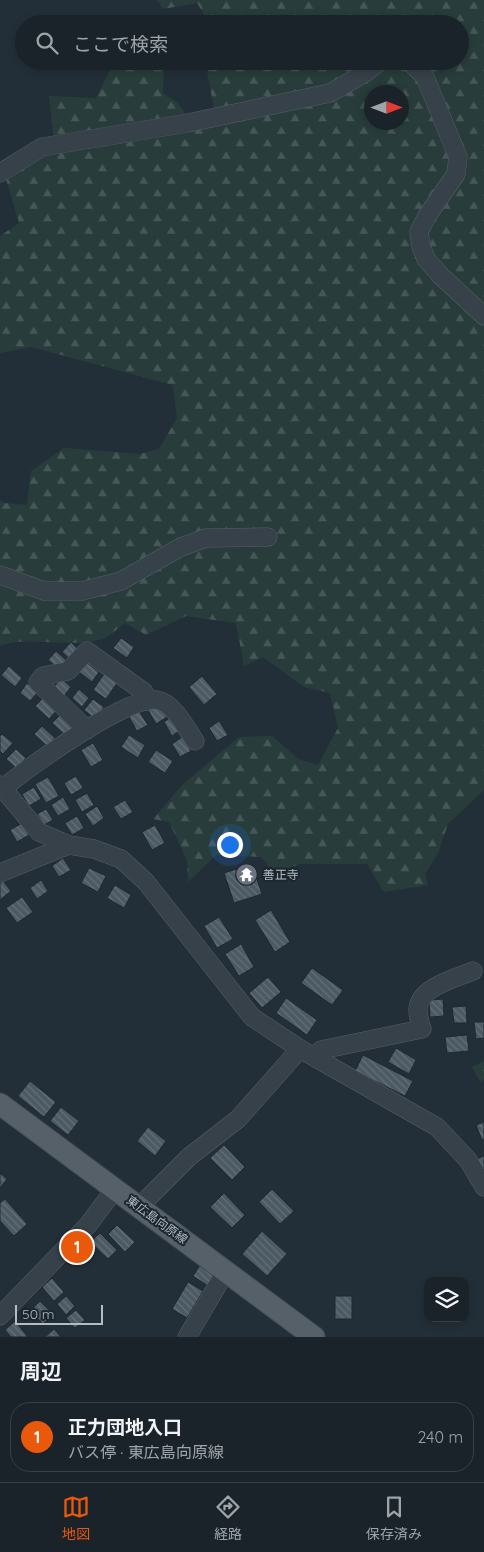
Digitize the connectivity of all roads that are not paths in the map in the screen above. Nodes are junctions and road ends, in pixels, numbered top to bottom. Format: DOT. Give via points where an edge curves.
graph roads {
  1 [pos="369,70"];
  2 [pos="418,70"];
  3 [pos="0,173"];
  4 [pos="484,316"];
  5 [pos="268,537"];
  6 [pos="0,575"];
  7 [pos="146,701"];
  8 [pos="86,730"];
  9 [pos="195,741"];
  10 [pos="1,787"];
  11 [pos="69,845"];
  12 [pos="0,873"];
  13 [pos="473,971"];
  14 [pos="308,1052"];
  15 [pos="0,1104"];
  16 [pos="484,1187"];
  17 [pos="115,1189"];
  18 [pos="139,1207"];
  19 [pos="226,1272"];
  20 [pos="0,1316"];
  21 [pos="187,1337"];
  22 [pos="314,1337"];
  1 -- 3 [label="street" via="330,93 188,123 42,146"];
  2 -- 4 [label="street" via="425,77 458,157 456,174 419,232 421,246 426,259 440,275"];
  5 -- 6 [label="street" via="206,538 181,547 121,581 82,591 44,591"];
  7 -- 8 [label="street" via="137,702"];
  7 -- 8 [label="street" via="144,692 87,651 68,672 42,676 38,682"];
  7 -- 9 [label="street" via="168,704"];
  8 -- 10 [label="street"];
  10 -- 11 [label="street" via="39,832"];
  11 -- 12 [label="street"];
  11 -- 14 [label="street" via="94,849 120,859 146,882 252,1017"];
  13 -- 14 [label="street" via="427,992 420,999 418,1009 422,1029"];
  14 -- 16 [label="street" via="437,1127 468,1160"];
  14 -- 18 [label="street" via="238,1119 189,1156"];
  15 -- 17 [label="main road, 東広島向原線"];
  17 -- 18 [label="main road, 東広島向原線"];
  17 -- 20 [label="street" via="88,1224"];
  18 -- 19 [label="main road, 東広島向原線"];
  19 -- 21 [label="street"];
  19 -- 22 [label="main road, 東広島向原線"];
}
